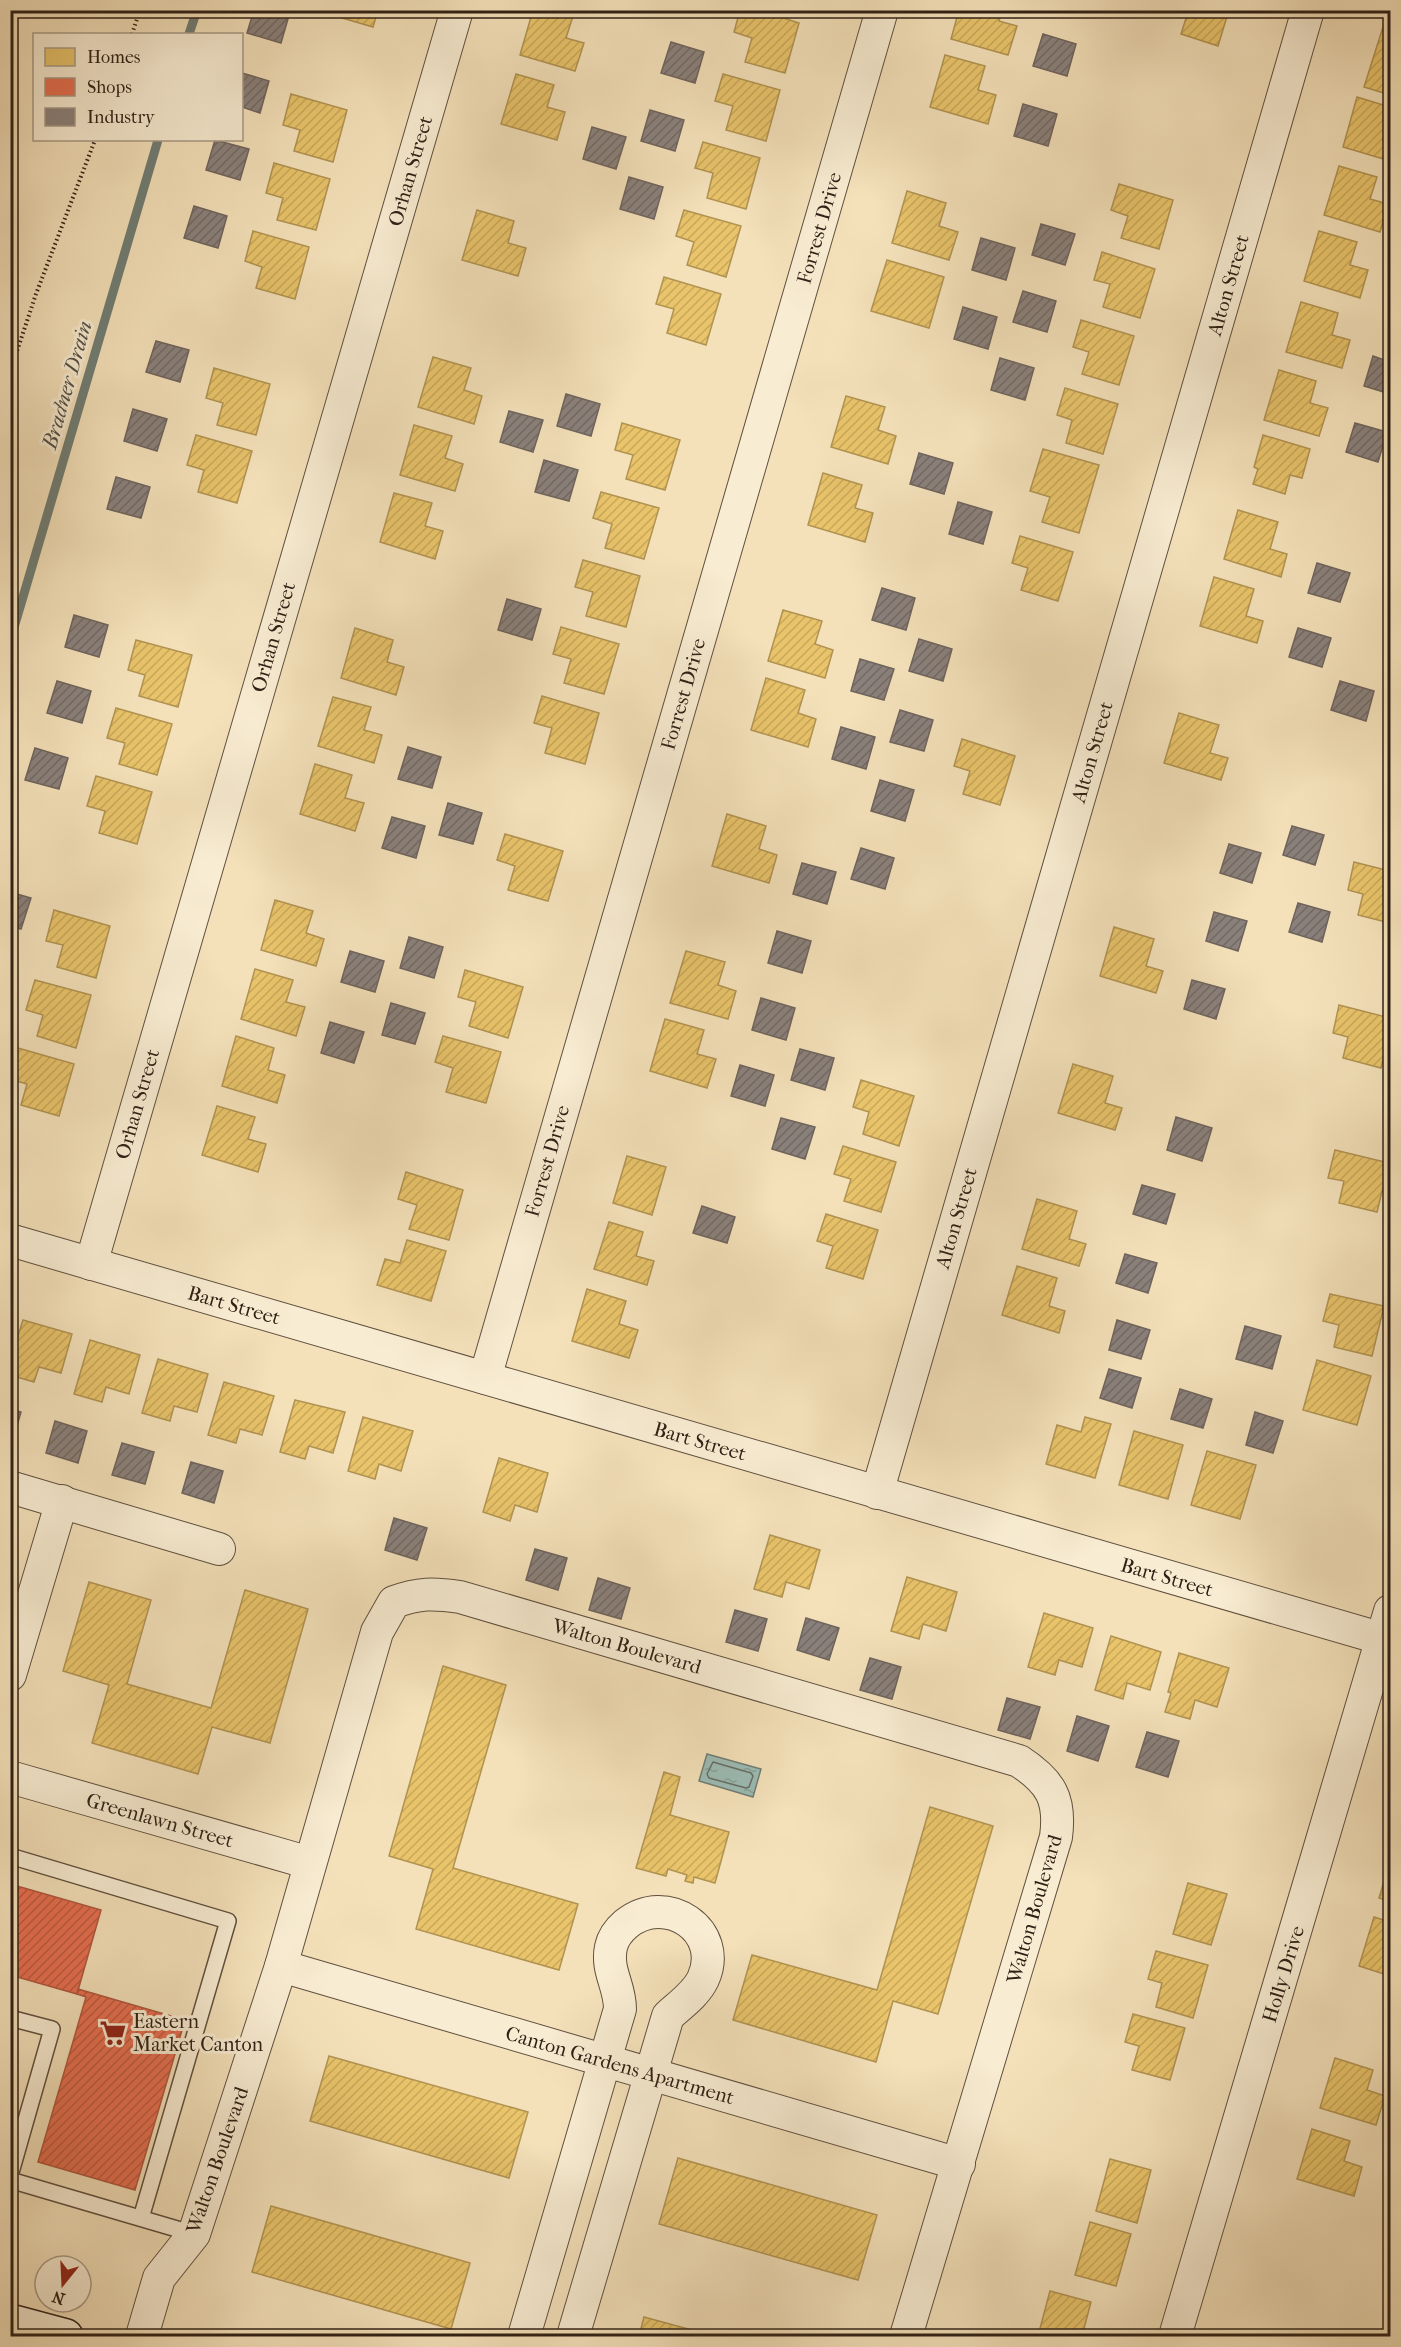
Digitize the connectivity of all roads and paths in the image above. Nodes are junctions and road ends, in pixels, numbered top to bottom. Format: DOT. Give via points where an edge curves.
graph roads {
  1 [pos="140,10"];
  2 [pos="456,10"];
  3 [pos="882,10"];
  4 [pos="1308,10"];
  5 [pos="132,33"];
  6 [pos="95,141"];
  7 [pos="10,372"];
  8 [pos="10,1240"];
  9 [pos="91,1264"];
  10 [pos="485,1378"];
  11 [pos="10,1487"];
  12 [pos="877,1493"];
  13 [pos="62,1501"];
  14 [pos="219,1549"];
  15 [pos="1388,1630"];
  16 [pos="10,1675"];
  17 [pos="10,1777"];
  18 [pos="10,1856"];
  19 [pos="310,1863"];
  20 [pos="281,1966"];
  21 [pos="10,2018"];
  22 [pos="605,2062"];
  23 [pos="651,2074"];
  24 [pos="959,2164"];
  25 [pos="10,2178"];
  26 [pos="141,2218"];
  27 [pos="194,2234"];
  28 [pos="551,2245"];
  29 [pos="597,2257"];
  30 [pos="10,2321"];
  31 [pos="66,2337"];
  32 [pos="142,2337"];
  33 [pos="524,2337"];
  34 [pos="573,2337"];
  35 [pos="906,2337"];
  36 [pos="1175,2337"];
  1 -- 5 [label="path"];
  2 -- 9 [label="street, Orhan Street"];
  3 -- 10 [label="street, Forrest Drive"];
  4 -- 12 [label="street, Alton Street"];
  6 -- 7 [label="path"];
  8 -- 9 [label="street, Bart Street"];
  9 -- 10 [label="street, Bart Street"];
  10 -- 12 [label="street, Bart Street"];
  11 -- 13 [label="street"];
  12 -- 15 [label="street, Bart Street"];
  13 -- 14 [label="street"];
  13 -- 16 [label="street"];
  15 -- 36 [label="street, Holly Drive"];
  17 -- 19 [label="street, Greenlawn Street"];
  18 -- 26 [label="lane" via="228,1922"];
  19 -- 20 [label="street, Walton Boulevard"];
  19 -- 24 [label="street, Walton Boulevard" via="377,1632 394,1602 414,1595 460,1597 1019,1761 1035,1771 1054,1795 1056,1837"];
  20 -- 22 [label="street, Canton Gardens Apartment"];
  20 -- 27 [label="street, Walton Boulevard"];
  21 -- 25 [label="lane" via="52,2029"];
  22 -- 23 [label="street, Canton Gardens Apartment"];
  22 -- 23 [label="street" via="620,2009 620,1995 609,1965 611,1944 619,1930 636,1916 656,1911 673,1913 699,1932 707,1951 706,1968 696,1990 668,2016"];
  22 -- 28 [label="street"];
  23 -- 24 [label="street, Canton Gardens Apartment"];
  23 -- 29 [label="street"];
  24 -- 35 [label="street, Walton Boulevard"];
  25 -- 26 [label="lane"];
  26 -- 27 [label="lane"];
  27 -- 32 [label="street, Walton Boulevard" via="159,2278"];
  28 -- 29 [label="street"];
  28 -- 33 [label="street"];
  29 -- 34 [label="street"];
  30 -- 31 [label="street"];
}
